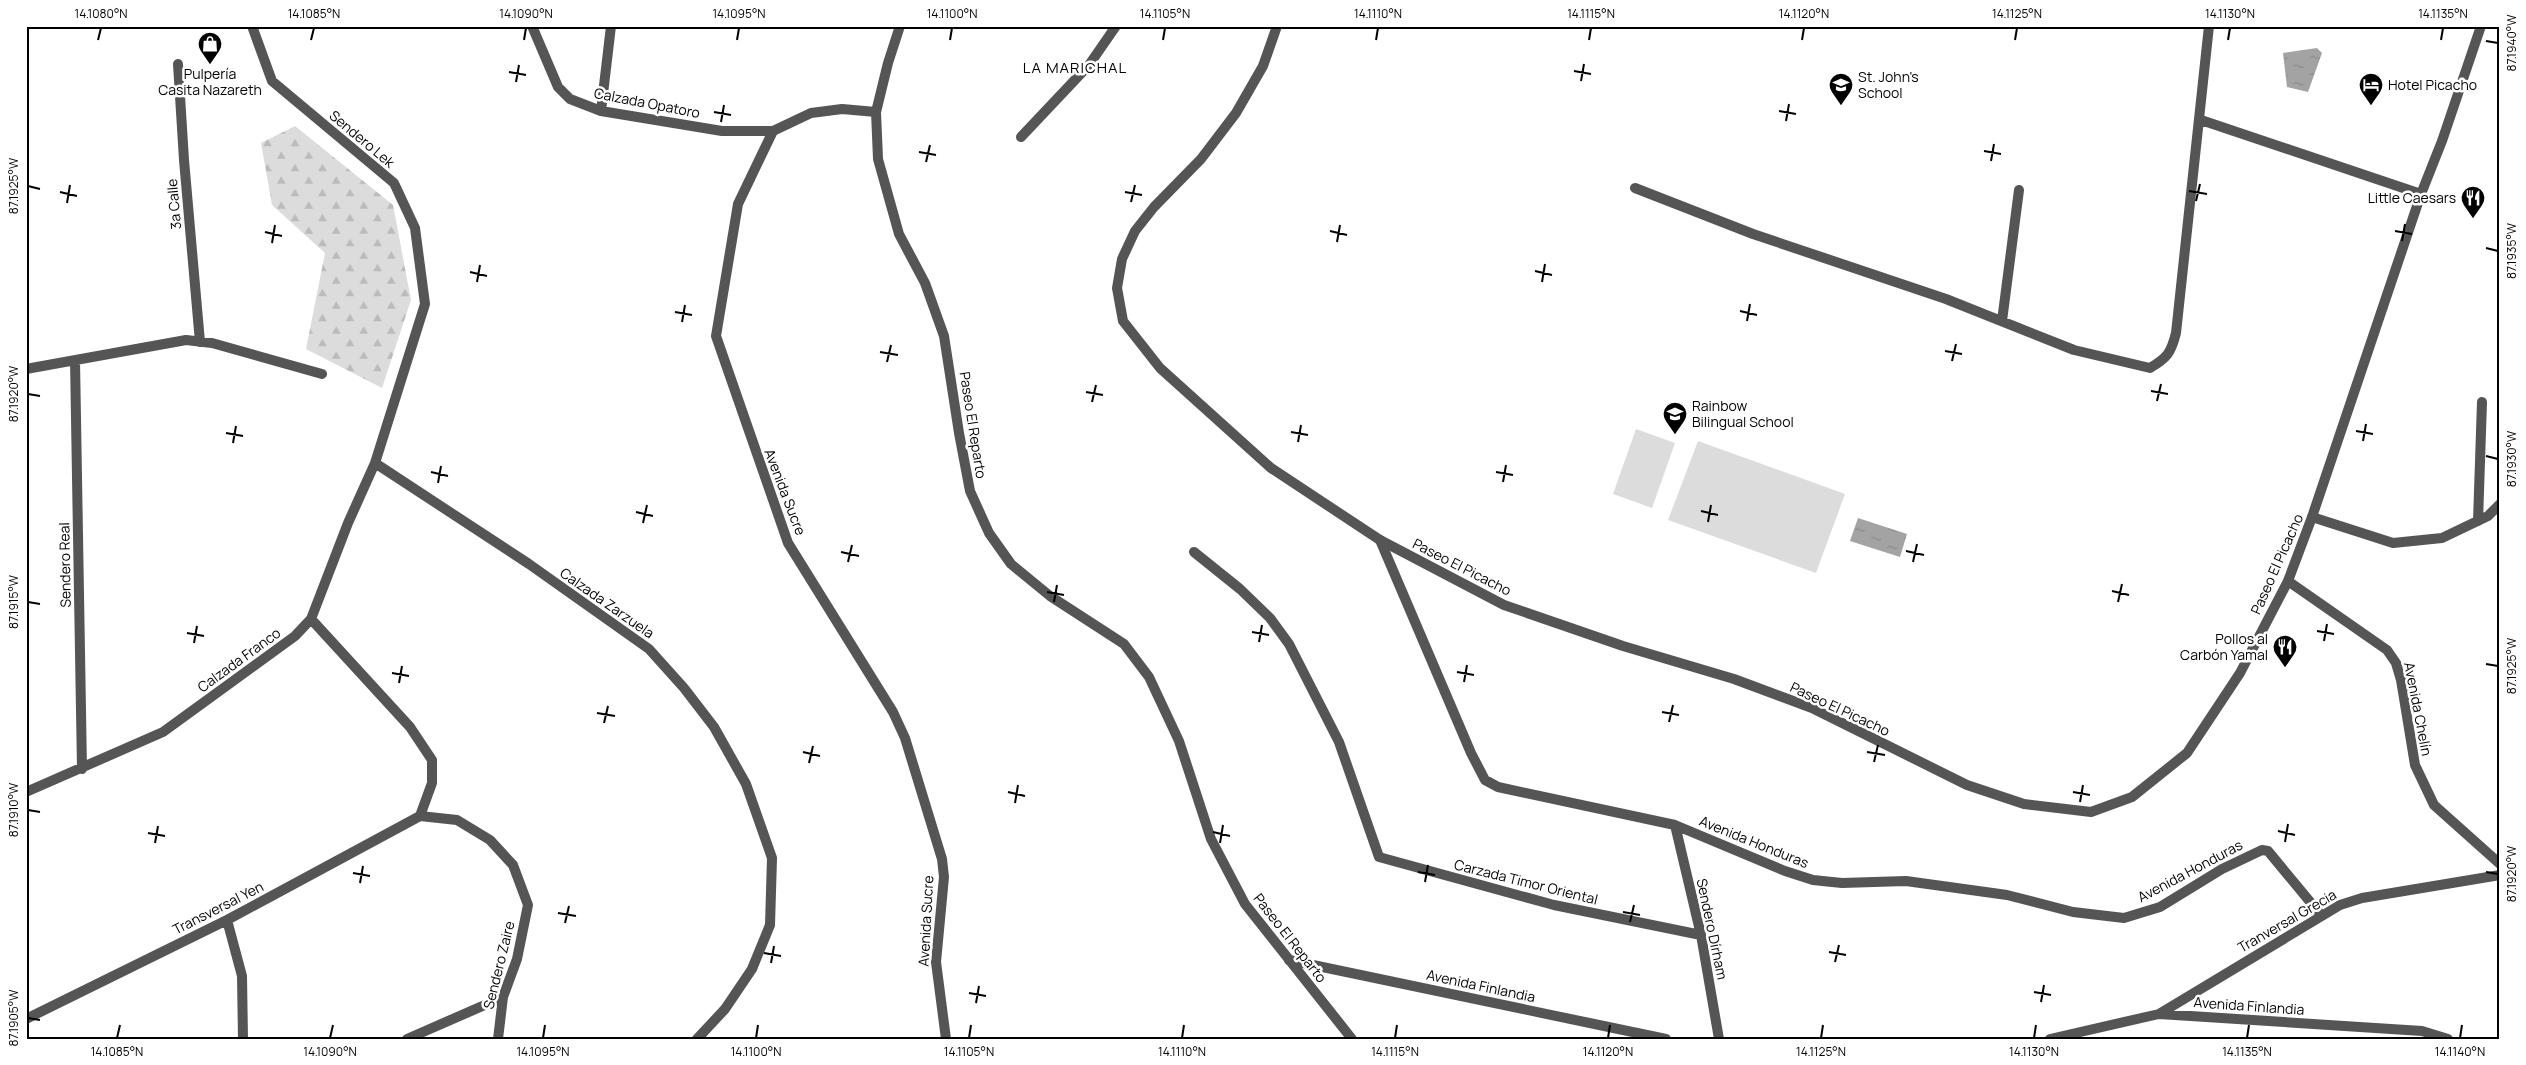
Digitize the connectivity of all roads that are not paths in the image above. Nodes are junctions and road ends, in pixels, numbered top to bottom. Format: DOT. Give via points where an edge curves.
graph roads {
  1 [pos="252,26"];
  2 [pos="532,26"];
  3 [pos="611,26"];
  4 [pos="900,26"];
  5 [pos="1116,26"];
  6 [pos="1277,26"];
  7 [pos="2210,26"];
  8 [pos="2481,26"];
  9 [pos="178,64"];
  10 [pos="601,111"];
  11 [pos="876,112"];
  12 [pos="2201,120"];
  13 [pos="773,131"];
  14 [pos="1021,137"];
  15 [pos="1635,188"];
  16 [pos="2019,190"];
  17 [pos="2421,194"];
  18 [pos="2002,321"];
  19 [pos="200,342"];
  20 [pos="75,360"];
  21 [pos="28,367"];
  22 [pos="322,374"];
  23 [pos="2482,402"];
  24 [pos="375,463"];
  25 [pos="2500,504"];
  26 [pos="2312,517"];
  27 [pos="2478,521"];
  28 [pos="1380,540"];
  29 [pos="1194,552"];
  30 [pos="2288,581"];
  31 [pos="311,619"];
  32 [pos="82,769"];
  33 [pos="26,792"];
  34 [pos="420,816"];
  35 [pos="1675,825"];
  36 [pos="2500,864"];
  37 [pos="2500,875"];
  38 [pos="2321,915"];
  39 [pos="227,920"];
  40 [pos="1700,935"];
  41 [pos="1289,960"];
  42 [pos="503,997"];
  43 [pos="2159,1014"];
  44 [pos="26,1019"];
  45 [pos="243,1039"];
  46 [pos="407,1039"];
  47 [pos="498,1039"];
  48 [pos="697,1039"];
  49 [pos="946,1039"];
  50 [pos="1352,1039"];
  51 [pos="1666,1039"];
  52 [pos="1719,1039"];
  53 [pos="2050,1039"];
  54 [pos="2448,1039"];
  1 -- 24 [label="street, Sendero Lek" via="272,81 394,183 415,228 426,304"];
  2 -- 10 [label="street, Calzada Opatoro" via="558,87 570,100"];
  3 -- 10 [label="street"];
  4 -- 11 [label="street, Paseo El Reparto"];
  5 -- 14 [label="street" via="1090,65"];
  6 -- 28 [label="street, Paseo El Picacho" via="1264,66 1236,113 1201,159 1135,231 1122,259 1117,288 1123,321 1160,368 1271,468"];
  7 -- 12 [label="street"];
  8 -- 17 [label="street, Paseo El Picacho"];
  9 -- 19 [label="street, 3a Calle"];
  10 -- 13 [label="street, Calzada Opatoro" via="722,131"];
  11 -- 13 [label="street" via="842,109 811,113"];
  11 -- 41 [label="street, Paseo El Reparto" via="878,159 899,234 925,283 944,336 970,491 989,533 1011,564 1050,596 1124,644 1149,677 1179,741 1211,839 1245,904"];
  12 -- 17 [label="street"];
  12 -- 18 [label="street" via="2176,333 2173,347 2165,360 2150,368 2074,350"];
  13 -- 49 [label="street, Avenida Sucre" via="738,204 716,336 788,543 893,712 904,738 942,859 944,877 936,962"];
  15 -- 18 [label="street" via="1753,234 1862,269"];
  16 -- 18 [label="street"];
  17 -- 26 [label="street, Paseo El Picacho"];
  19 -- 20 [label="street" via="186,340"];
  19 -- 22 [label="street"];
  20 -- 21 [label="street"];
  20 -- 32 [label="street, Sendero Real"];
  23 -- 27 [label="street"];
  24 -- 31 [label="street, Calzada Franco"];
  24 -- 48 [label="street, Calzada Zarzuela" via="529,564 649,649 714,727 746,784 772,858 770,925 752,969 725,1009"];
  25 -- 27 [label="street"];
  26 -- 27 [label="street" via="2393,543 2442,538"];
  26 -- 30 [label="street, Paseo El Picacho"];
  28 -- 30 [label="street, Paseo El Picacho" via="1504,604 1812,708 1967,785 2024,804 2091,812 2132,797 2187,753 2240,673"];
  28 -- 35 [label="street, Avenida Honduras" via="1485,780 1498,787"];
  29 -- 40 [label="street, Carzada Timor Oriental" via="1240,589 1270,618 1290,644 1339,742 1379,857 1554,905"];
  30 -- 36 [label="street, Avenida Chelín" via="2392,656 2403,688 2415,765 2434,805"];
  31 -- 32 [label="street, Calzada Franco" via="295,636 163,732"];
  31 -- 34 [label="street" via="410,727 432,760 432,783"];
  32 -- 33 [label="street, Calzada Franco"];
  34 -- 39 [label="street, Transversal Yen"];
  34 -- 42 [label="street, Sendero Zaire" via="457,820 490,840 513,865 528,905 517,959"];
  35 -- 38 [label="street, Avenida Honduras" via="1813,880 1906,882 2007,895 2072,912 2124,918 2160,906 2222,869 2262,850 2268,851"];
  35 -- 40 [label="street, Sendero Dírham"];
  37 -- 38 [label="street, Tranversal Grecia" via="2362,898"];
  38 -- 43 [label="street, Tranversal Grecia"];
  39 -- 44 [label="street, Transversal Yen"];
  39 -- 45 [label="street" via="242,976"];
  40 -- 52 [label="street, Sendero Dírham"];
  41 -- 50 [label="street, Paseo El Reparto"];
  41 -- 51 [label="street, Avenida Finlandia"];
  42 -- 46 [label="street"];
  42 -- 47 [label="street, Sendero Zaire"];
  43 -- 53 [label="street, Avenida Finlandia"];
  43 -- 54 [label="street, Avenida Finlandia" via="2422,1031"];
}
